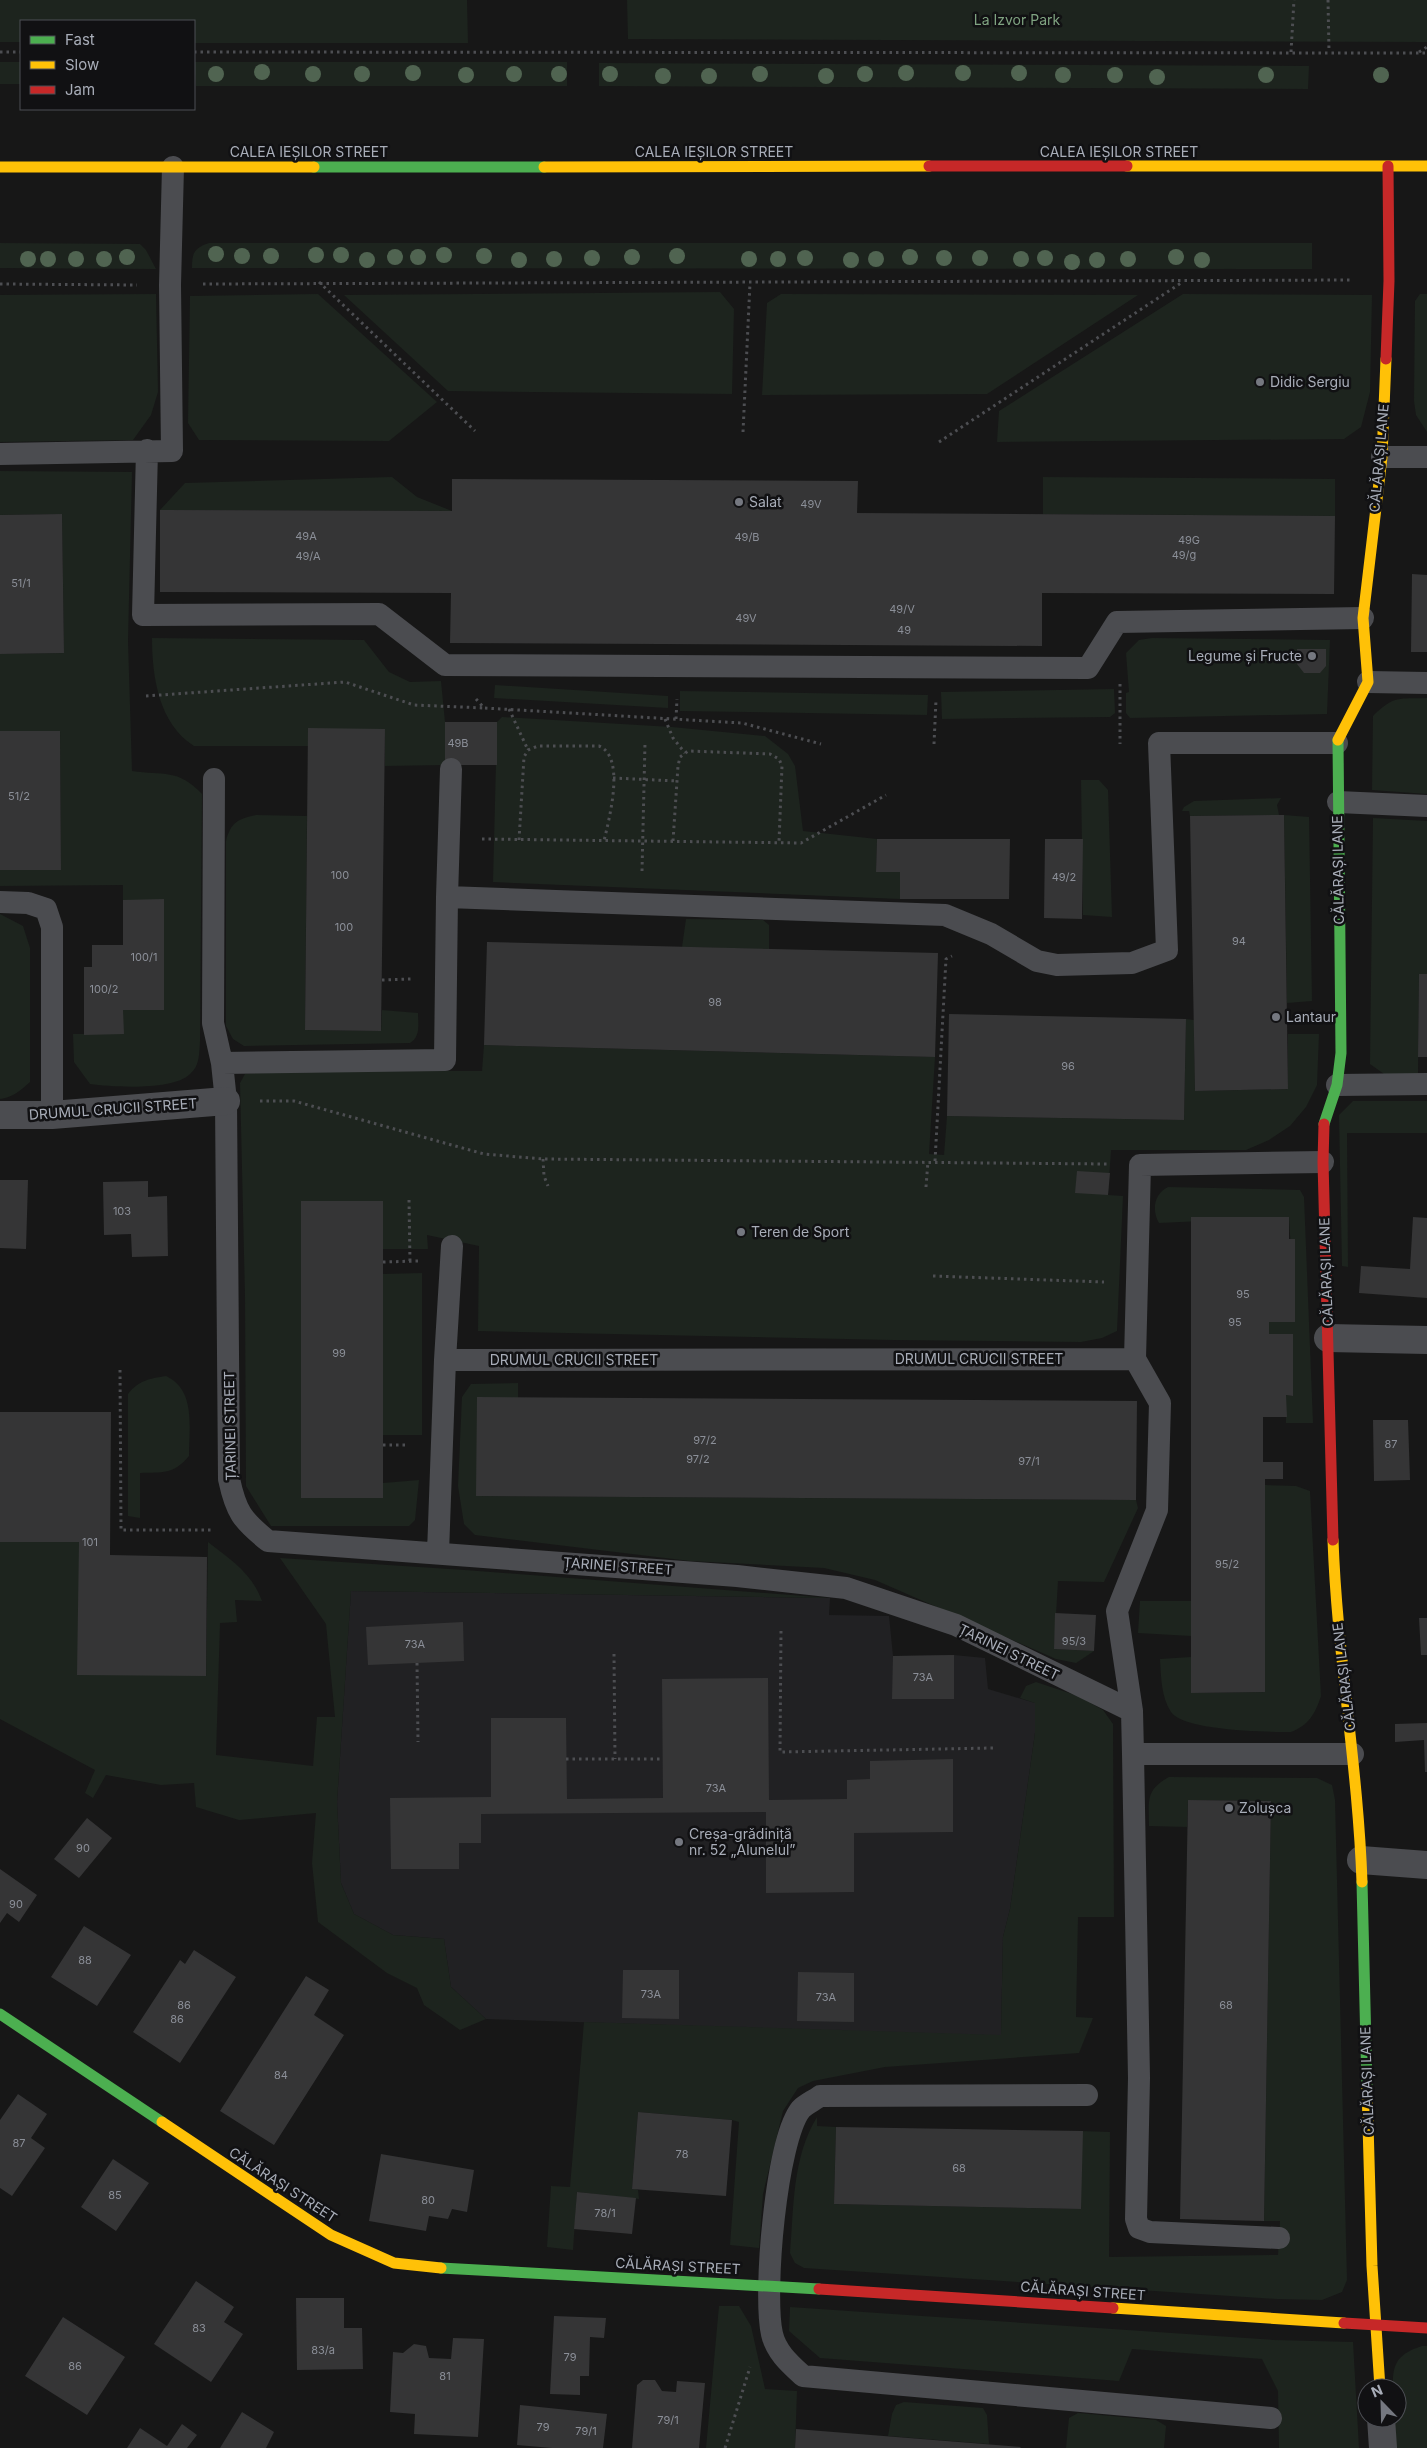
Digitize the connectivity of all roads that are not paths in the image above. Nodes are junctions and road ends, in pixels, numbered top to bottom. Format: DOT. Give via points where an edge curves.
graph roads {
  1 [pos="1388,166"];
  2 [pos="1427,166"];
  3 [pos="0,167"];
  4 [pos="173,167"];
  5 [pos="147,450"];
  6 [pos="0,454"];
  7 [pos="1382,457"];
  8 [pos="1427,458"];
  9 [pos="1363,618"];
  10 [pos="1368,682"];
  11 [pos="1427,682"];
  12 [pos="1337,743"];
  13 [pos="451,769"];
  14 [pos="214,779"];
  15 [pos="1338,802"];
  16 [pos="1427,806"];
  17 [pos="448,898"];
  18 [pos="0,902"];
  19 [pos="222,1063"];
  20 [pos="1427,1084"];
  21 [pos="1337,1085"];
  22 [pos="226,1102"];
  23 [pos="0,1115"];
  24 [pos="52,1115"];
  25 [pos="1323,1162"];
  26 [pos="452,1246"];
  27 [pos="1328,1338"];
  28 [pos="1427,1340"];
  29 [pos="1135,1359"];
  30 [pos="445,1360"];
  31 [pos="438,1553"];
  32 [pos="1132,1711"];
  33 [pos="1133,1754"];
  34 [pos="1353,1754"];
  35 [pos="1361,1860"];
  36 [pos="1427,1865"];
  37 [pos="0,2014"];
  38 [pos="1087,2095"];
  39 [pos="1279,2238"];
  40 [pos="769,2286"];
  41 [pos="1376,2324"];
  42 [pos="1427,2328"];
  43 [pos="1379,2378"];
  44 [pos="1271,2418"];
  45 [pos="1382,2428"];
  46 [pos="1383,2448"];
  1 -- 2 [label="street, CALEA IEȘILOR STREET"];
  1 -- 4 [label="street, CALEA IEȘILOR STREET"];
  1 -- 7 [label="street, CĂLĂRAȘI LANE" via="1389,281"];
  3 -- 4 [label="street, CALEA IEȘILOR STREET"];
  4 -- 5 [label="lane" via="170,285 172,451"];
  5 -- 6 [label="lane"];
  5 -- 9 [label="lane" via="142,615 379,614 445,665 1088,668 1117,622"];
  7 -- 8 [label="lane"];
  7 -- 9 [label="street, CĂLĂRAȘI LANE"];
  9 -- 10 [label="street, CĂLĂRAȘI LANE"];
  10 -- 11 [label="lane"];
  10 -- 12 [label="street, CĂLĂRAȘI LANE"];
  12 -- 15 [label="street, CĂLĂRAȘI LANE"];
  12 -- 17 [label="lane" via="1159,743 1167,950 1132,963 1057,965 1037,961 991,934 945,915"];
  13 -- 17 [label="lane"];
  14 -- 19 [label="lane, ȚARINEI STREET" via="213,1023"];
  15 -- 16 [label="lane"];
  15 -- 21 [label="street, CĂLĂRAȘI LANE" via="1340,1053"];
  17 -- 19 [label="lane" via="445,1060"];
  18 -- 24 [label="lane" via="28,903 46,908 52,927"];
  19 -- 22 [label="lane, ȚARINEI STREET"];
  20 -- 21 [label="lane"];
  21 -- 25 [label="street, CĂLĂRAȘI LANE" via="1324,1122"];
  22 -- 24 [label="street, DRUMUL CRUCII STREET"];
  22 -- 31 [label="lane, ȚARINEI STREET" via="229,1479 234,1505 248,1525 268,1541"];
  23 -- 24 [label="street, DRUMUL CRUCII STREET"];
  25 -- 27 [label="street, CĂLĂRAȘI LANE"];
  25 -- 29 [label="lane" via="1140,1165"];
  26 -- 30 [label="lane"];
  27 -- 28 [label="street"];
  27 -- 34 [label="street, CĂLĂRAȘI LANE" via="1335,1599"];
  29 -- 30 [label="lane, DRUMUL CRUCII STREET"];
  29 -- 32 [label="lane" via="1160,1403 1157,1510 1118,1611"];
  30 -- 31 [label="lane"];
  31 -- 32 [label="lane, ȚARINEI STREET" via="748,1577 846,1588 956,1626"];
  32 -- 33 [label="lane"];
  33 -- 34 [label="lane"];
  33 -- 39 [label="lane" via="1139,2078 1136,2219 1139,2228 1150,2232"];
  34 -- 35 [label="street, CĂLĂRAȘI LANE"];
  35 -- 36 [label="street"];
  35 -- 41 [label="street, CĂLĂRAȘI LANE"];
  37 -- 40 [label="street, CĂLĂRAȘI STREET" via="331,2235 394,2263"];
  38 -- 40 [label="lane" via="820,2096 802,2108 791,2128 778,2189"];
  40 -- 41 [label="street, CĂLĂRAȘI STREET"];
  40 -- 44 [label="lane" via="772,2335 784,2358 803,2376"];
  41 -- 42 [label="street, CĂLĂRAȘI STREET"];
  41 -- 43 [label="street, CĂLĂRAȘI LANE"];
  45 -- 46 [label="street"];
}
